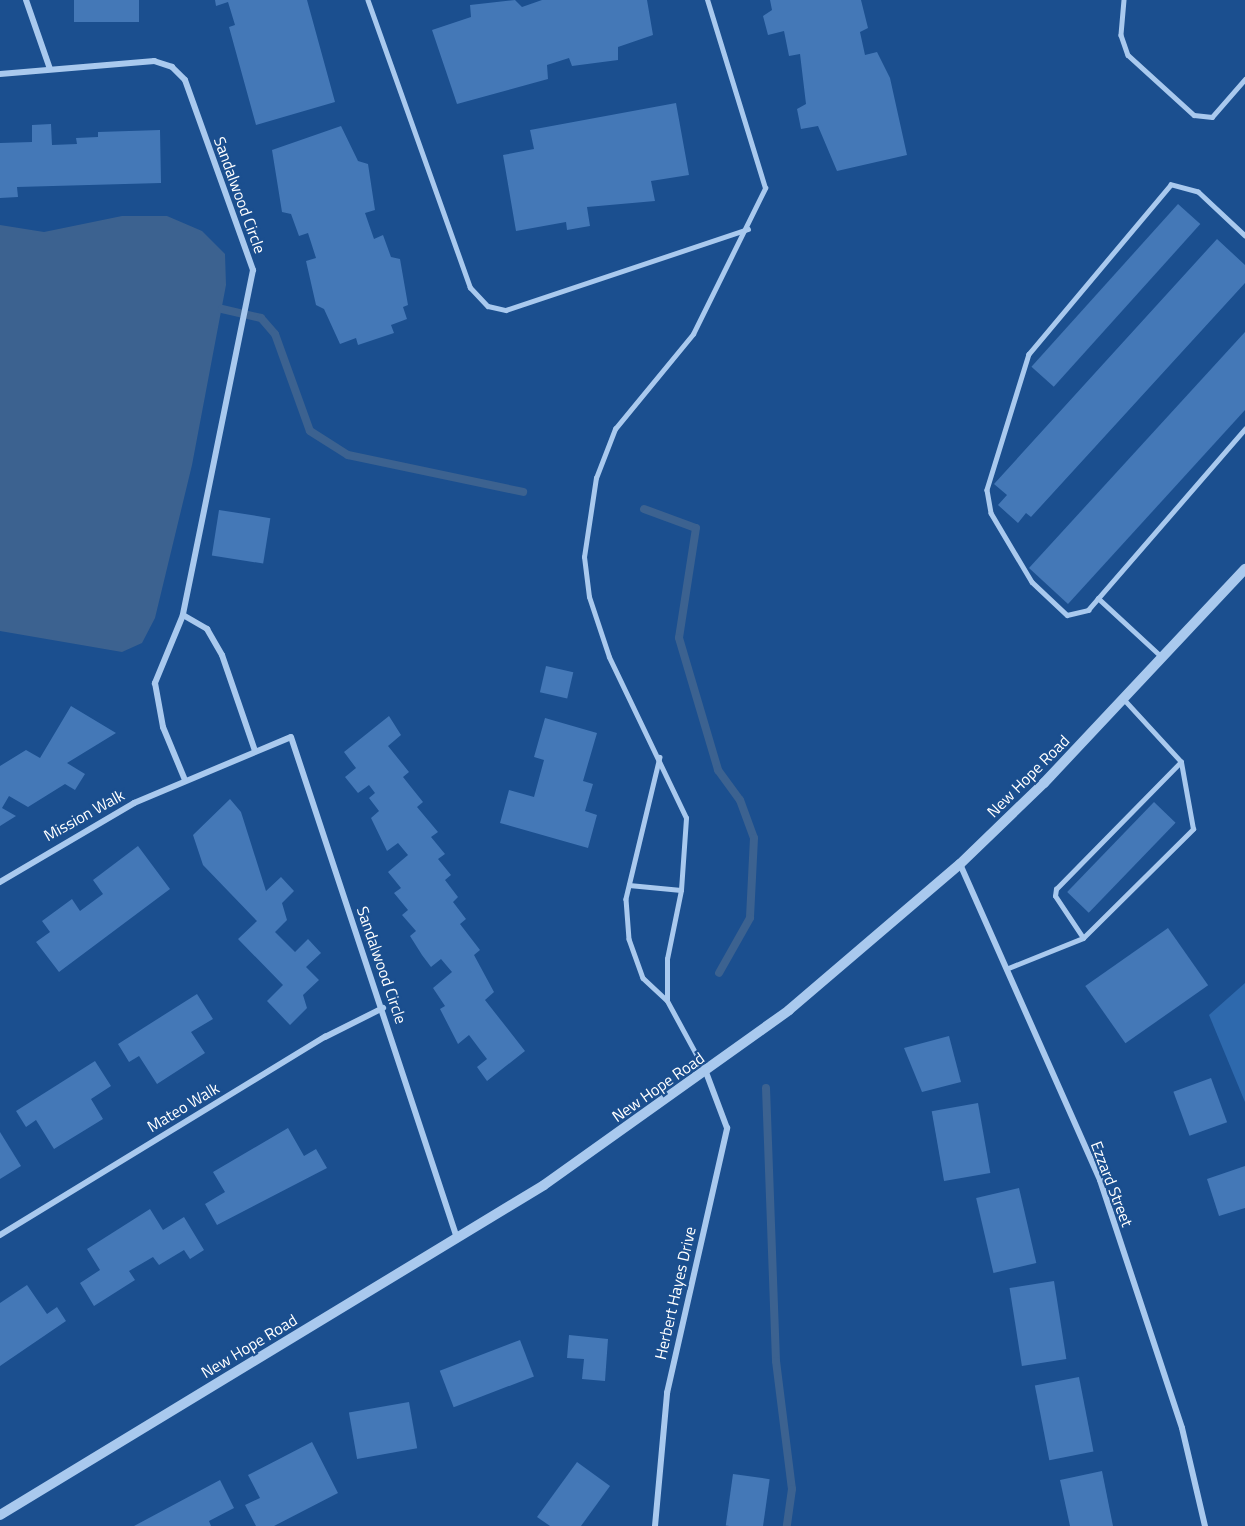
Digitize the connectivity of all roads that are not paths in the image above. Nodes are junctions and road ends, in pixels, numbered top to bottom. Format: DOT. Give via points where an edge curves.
graph roads {
  1 [pos="26,0"];
  2 [pos="368,0"];
  3 [pos="707,0"];
  4 [pos="1124,0"];
  5 [pos="50,69"];
  6 [pos="0,74"];
  7 [pos="1245,79"];
  8 [pos="748,229"];
  9 [pos="1245,236"];
  10 [pos="1245,429"];
  11 [pos="1245,569"];
  12 [pos="1098,598"];
  13 [pos="183,615"];
  14 [pos="1162,657"];
  15 [pos="1123,699"];
  16 [pos="255,751"];
  17 [pos="660,756"];
  18 [pos="1181,762"];
  19 [pos="185,780"];
  20 [pos="960,864"];
  21 [pos="0,882"];
  22 [pos="629,885"];
  23 [pos="681,890"];
  24 [pos="1083,938"];
  25 [pos="1006,969"];
  26 [pos="667,1000"];
  27 [pos="383,1008"];
  28 [pos="706,1072"];
  29 [pos="0,1234"];
  30 [pos="457,1238"];
  31 [pos="0,1515"];
  32 [pos="655,1526"];
  33 [pos="1204,1526"];
  1 -- 5 [label="street"];
  2 -- 8 [label="lane" via="470,287 488,306 506,310"];
  3 -- 8 [label="lane" via="765,188"];
  4 -- 7 [label="lane" via="1121,35 1128,55 1194,115 1212,117"];
  5 -- 6 [label="street, Sandalwood Circle"];
  5 -- 13 [label="street, Sandalwood Circle" via="154,61 178,74 253,270"];
  8 -- 17 [label="lane" via="693,334 615,429 586,519 589,597 609,657"];
  9 -- 12 [label="lane" via="1198,192 1171,185 1029,354 987,490 991,513 1032,582 1067,615 1088,610"];
  10 -- 12 [label="lane"];
  11 -- 14 [label="street, New Hope Road"];
  12 -- 14 [label="lane"];
  13 -- 16 [label="street" via="207,629 222,655"];
  13 -- 19 [label="street, Sandalwood Circle" via="155,682 164,727"];
  14 -- 15 [label="street, New Hope Road"];
  15 -- 18 [label="lane"];
  15 -- 20 [label="street, New Hope Road"];
  16 -- 19 [label="street, Sandalwood Circle"];
  16 -- 27 [label="street, Sandalwood Circle" via="291,737"];
  17 -- 22 [label="lane"];
  17 -- 23 [label="lane" via="686,818"];
  18 -- 24 [label="lane" via="1192,829"];
  18 -- 24 [label="lane" via="1056,889 1055,896"];
  19 -- 21 [label="street, Mission Walk" via="73,836"];
  20 -- 25 [label="street, Ezzard Street"];
  20 -- 28 [label="street, New Hope Road" via="848,962"];
  22 -- 23 [label="lane"];
  22 -- 26 [label="lane" via="629,939 643,978"];
  23 -- 26 [label="lane" via="667,959"];
  24 -- 25 [label="lane"];
  25 -- 33 [label="street, Ezzard Street" via="1100,1180 1182,1428"];
  26 -- 28 [label="lane"];
  27 -- 29 [label="street, Mateo Walk" via="325,1037"];
  27 -- 30 [label="street, Sandalwood Circle"];
  28 -- 30 [label="street, New Hope Road"];
  28 -- 32 [label="street, Herbert Hayes Drive" via="727,1128 667,1393"];
  30 -- 31 [label="street, New Hope Road"];
}
